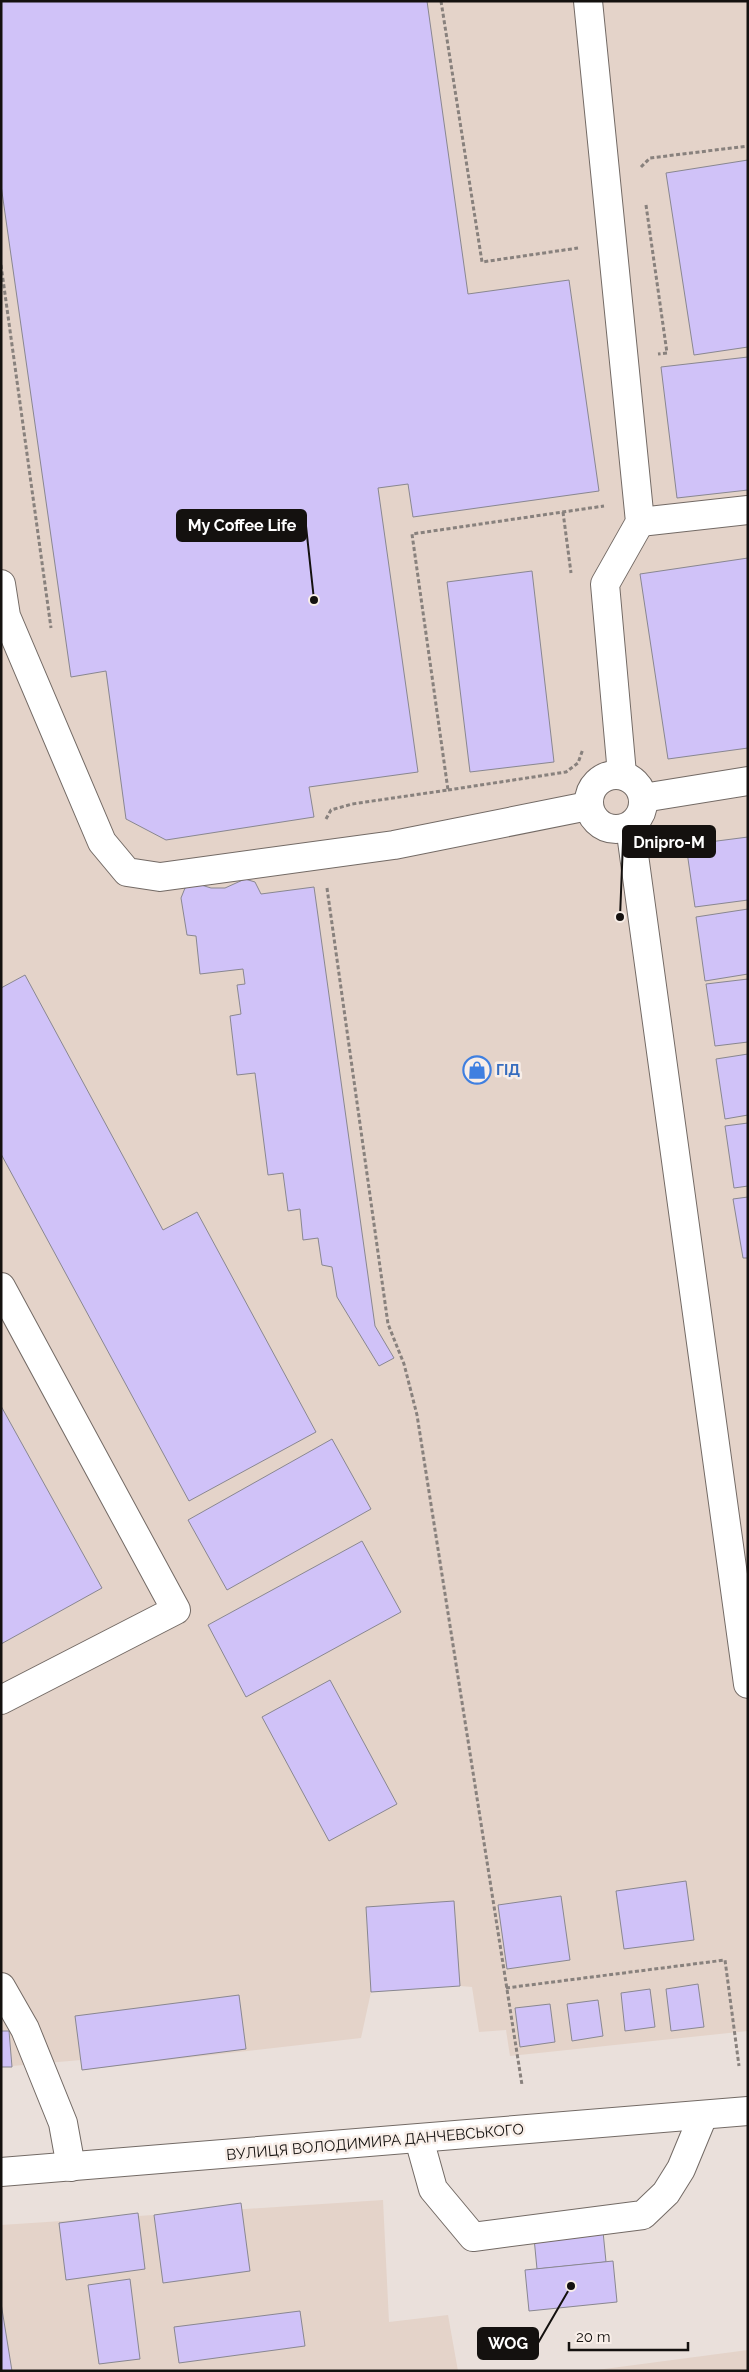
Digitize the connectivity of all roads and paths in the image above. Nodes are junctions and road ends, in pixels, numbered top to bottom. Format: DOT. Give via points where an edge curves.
graph roads {
  1 [pos="441,1"];
  2 [pos="588,1"];
  3 [pos="748,146"];
  4 [pos="642,175"];
  5 [pos="645,195"];
  6 [pos="588,247"];
  7 [pos="1,265"];
  8 [pos="657,354"];
  9 [pos="748,510"];
  10 [pos="563,512"];
  11 [pos="639,512"];
  12 [pos="572,579"];
  13 [pos="1,584"];
  14 [pos="52,634"];
  15 [pos="586,744"];
  16 [pos="622,774"];
  17 [pos="748,781"];
  18 [pos="448,790"];
  19 [pos="643,798"];
  20 [pos="588,806"];
  21 [pos="630,826"];
  22 [pos="323,854"];
  23 [pos="1,1287"];
  24 [pos="748,1684"];
  25 [pos="1,1700"];
  26 [pos="1,1987"];
  27 [pos="506,1988"];
  28 [pos="739,2066"];
  29 [pos="522,2085"];
  30 [pos="748,2111"];
  31 [pos="703,2116"];
  32 [pos="419,2139"];
  33 [pos="71,2166"];
  34 [pos="1,2172"];
  1 -- 6 [label="path" via="482,262"];
  2 -- 11 [label="street"];
  3 -- 4 [label="path" via="650,158 640,166"];
  5 -- 8 [label="path" via="667,353"];
  7 -- 14 [label="path"];
  9 -- 11 [label="street"];
  10 -- 11 [label="path"];
  10 -- 12 [label="path"];
  10 -- 18 [label="path" via="412,534"];
  11 -- 16 [label="street" via="605,584"];
  13 -- 22 [label="street" via="6,616 102,842 127,872 160,877"];
  15 -- 18 [label="path" via="578,764 566,772"];
  16 -- 19 [label="street" via="640,787"];
  16 -- 20 [label="street" via="609,775 597,781 590,793"];
  17 -- 19 [label="street"];
  18 -- 22 [label="path" via="331,810 319,831"];
  19 -- 21 [label="street" via="643,809"];
  20 -- 21 [label="street" via="593,818 604,827 617,830"];
  20 -- 22 [label="street" via="394,845"];
  21 -- 24 [label="street"];
  22 -- 27 [label="path" via="388,1324 404,1364 417,1415"];
  23 -- 25 [label="street" via="176,1610"];
  26 -- 33 [label="street" via="25,2029 63,2123"];
  27 -- 28 [label="path" via="725,1960"];
  27 -- 29 [label="path"];
  30 -- 31 [label="street, ВУЛИЦЯ ВОЛОДИМИРА ДАНЧЕВСЬКОГО"];
  31 -- 32 [label="street, ВУЛИЦЯ ВОЛОДИМИРА ДАНЧЕВСЬКОГО"];
  31 -- 32 [label="street" via="681,2169 666,2193 643,2215 473,2236 433,2189"];
  32 -- 33 [label="street, ВУЛИЦЯ ВОЛОДИМИРА ДАНЧЕВСЬКОГО"];
  33 -- 34 [label="street, ВУЛИЦЯ ВОЛОДИМИРА ДАНЧЕВСЬКОГО"];
}
